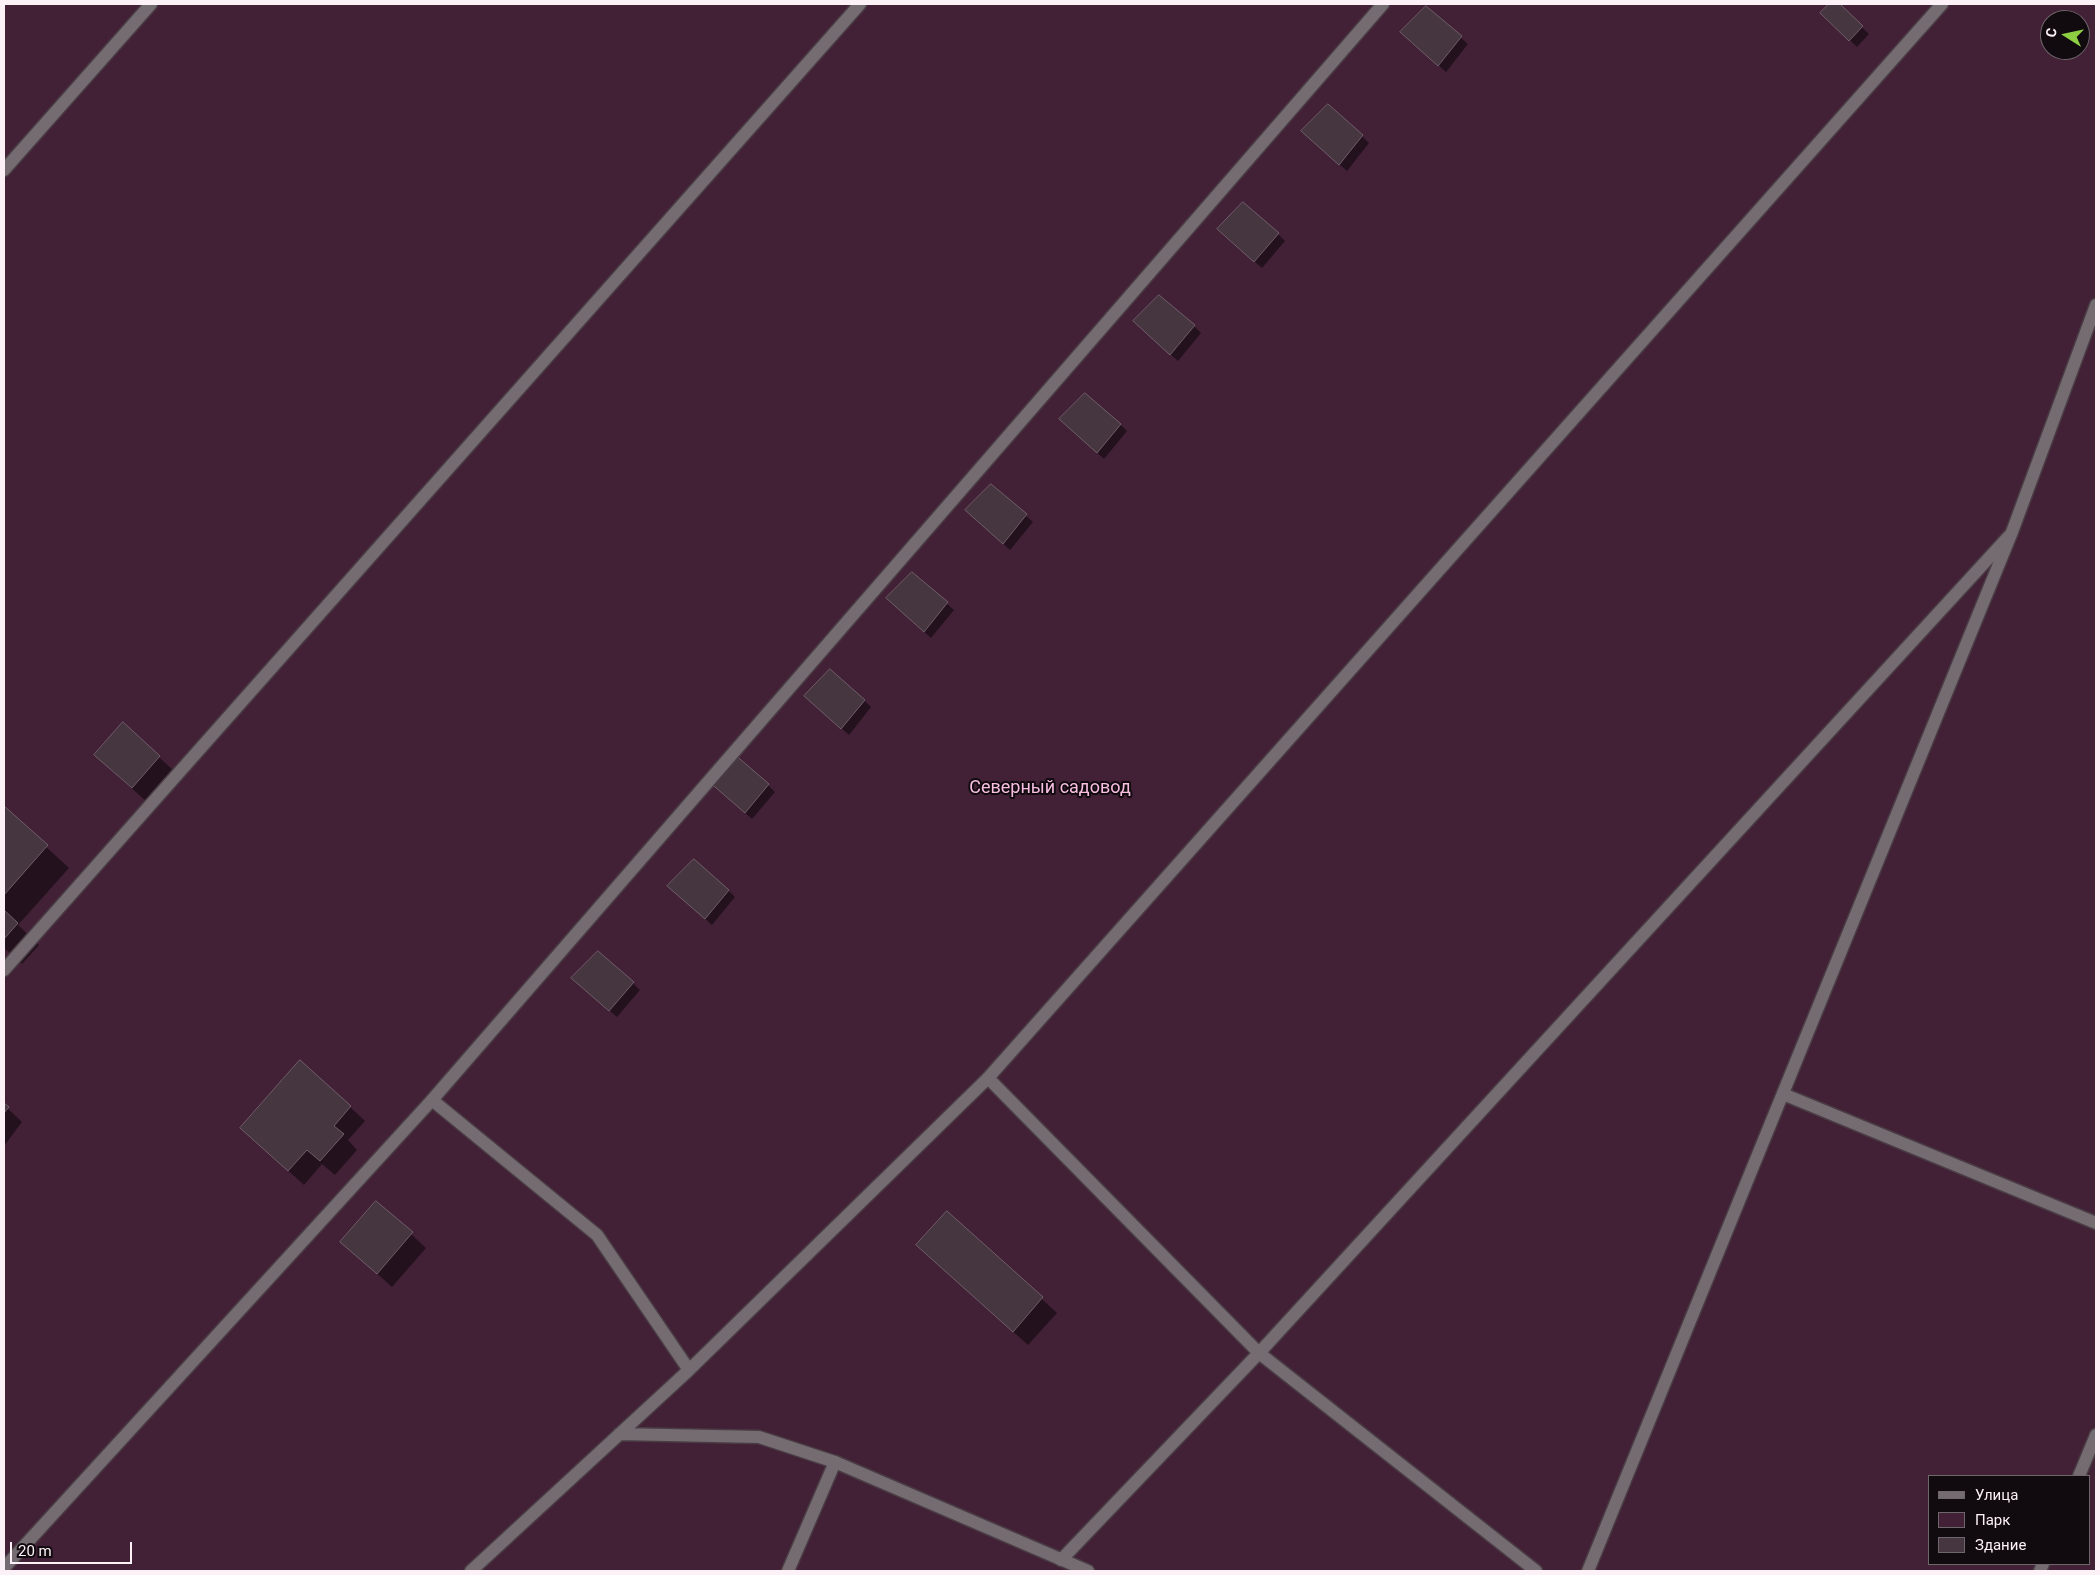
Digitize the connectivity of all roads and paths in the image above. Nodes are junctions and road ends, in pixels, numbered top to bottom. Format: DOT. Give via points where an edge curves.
graph roads {
  1 [pos="151,4"];
  2 [pos="860,4"];
  3 [pos="1383,4"];
  4 [pos="1942,4"];
  5 [pos="4,170"];
  6 [pos="2096,305"];
  7 [pos="2012,532"];
  8 [pos="4,970"];
  9 [pos="988,1078"];
  10 [pos="1783,1094"];
  11 [pos="432,1100"];
  12 [pos="2096,1223"];
  13 [pos="1259,1353"];
  14 [pos="689,1370"];
  15 [pos="619,1434"];
  16 [pos="2096,1435"];
  17 [pos="835,1462"];
  18 [pos="2079,1475"];
  19 [pos="1061,1560"];
  20 [pos="4,1568"];
  21 [pos="472,1571"];
  22 [pos="788,1571"];
  23 [pos="1088,1571"];
  24 [pos="1536,1571"];
  25 [pos="1588,1571"];
  1 -- 5 [label="street"];
  2 -- 8 [label="street"];
  3 -- 11 [label="street"];
  4 -- 9 [label="street"];
  6 -- 7 [label="street"];
  7 -- 10 [label="street"];
  7 -- 13 [label="street"];
  9 -- 13 [label="street"];
  9 -- 14 [label="street"];
  10 -- 12 [label="street"];
  10 -- 25 [label="street"];
  11 -- 14 [label="street" via="597,1235"];
  11 -- 20 [label="street"];
  13 -- 19 [label="street"];
  13 -- 24 [label="street"];
  14 -- 15 [label="street"];
  15 -- 17 [label="street" via="759,1437"];
  15 -- 21 [label="street"];
  16 -- 18 [label="street"];
  17 -- 19 [label="street"];
  17 -- 22 [label="street"];
  19 -- 23 [label="street"];
}
